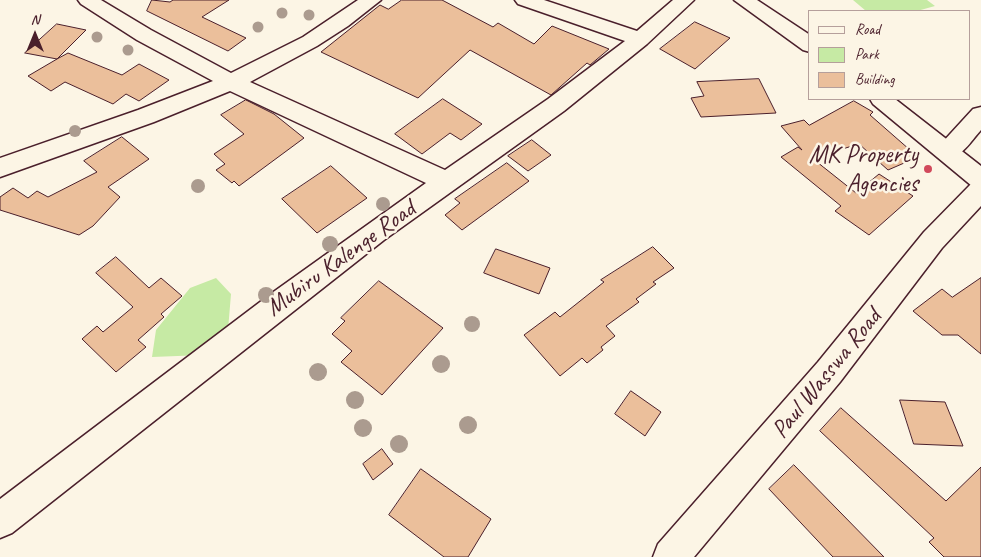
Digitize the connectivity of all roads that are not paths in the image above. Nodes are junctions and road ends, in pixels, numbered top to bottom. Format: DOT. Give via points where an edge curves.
graph roads {
  1 [pos="371,0"];
  2 [pos="525,0"];
  3 [pos="684,0"];
  4 [pos="744,0"];
  5 [pos="106,3"];
  6 [pos="640,39"];
  7 [pos="808,44"];
  8 [pos="233,83"];
  9 [pos="882,100"];
  10 [pos="981,115"];
  11 [pos="948,152"];
  12 [pos="0,168"];
  13 [pos="981,178"];
  14 [pos="448,182"];
  15 [pos="981,190"];
  16 [pos="0,521"];
  17 [pos="672,557"];
  1 -- 8 [label="street" via="305,44"];
  2 -- 6 [label="street"];
  3 -- 6 [label="street, Mubiru Kalenge Road"];
  4 -- 7 [label="street"];
  5 -- 8 [label="street" via="144,35"];
  6 -- 14 [label="street, Mubiru Kalenge Road" via="543,115"];
  8 -- 12 [label="street"];
  8 -- 14 [label="street"];
  9 -- 11 [label="street"];
  10 -- 11 [label="street"];
  11 -- 13 [label="street"];
  14 -- 16 [label="street, Mubiru Kalenge Road" via="282,302"];
  15 -- 17 [label="street, Paul Wasswa Road" via="933,240 829,372"];
}
